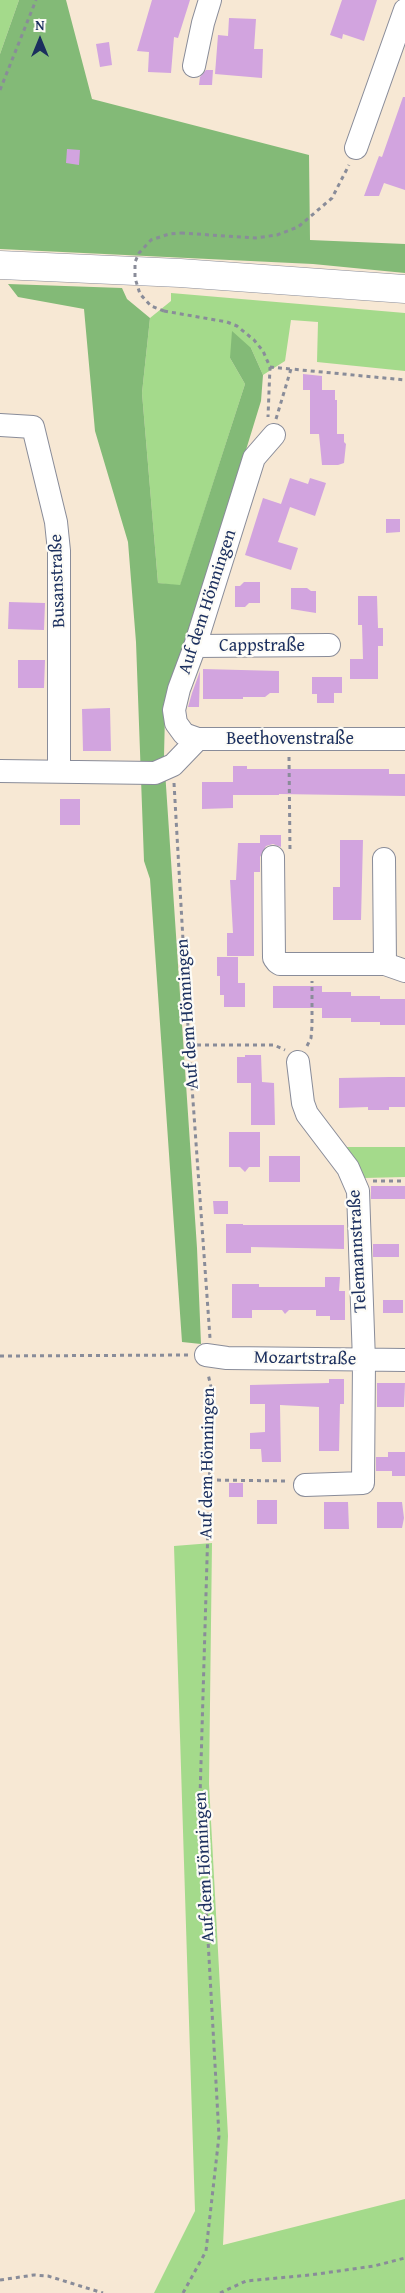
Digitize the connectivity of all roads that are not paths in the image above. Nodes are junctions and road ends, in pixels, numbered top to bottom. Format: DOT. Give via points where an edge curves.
graph roads {
  1 [pos="210,0"];
  2 [pos="405,10"];
  3 [pos="194,66"];
  4 [pos="356,148"];
  5 [pos="0,264"];
  6 [pos="405,289"];
  7 [pos="0,425"];
  8 [pos="274,434"];
  9 [pos="329,645"];
  10 [pos="195,646"];
  11 [pos="188,734"];
  12 [pos="405,739"];
  13 [pos="59,770"];
  14 [pos="0,771"];
  15 [pos="281,858"];
  16 [pos="384,859"];
  17 [pos="395,967"];
  18 [pos="298,1062"];
  19 [pos="206,1355"];
  20 [pos="364,1360"];
  21 [pos="405,1360"];
  22 [pos="305,1485"];
  1 -- 3 [label="street"];
  2 -- 4 [label="street"];
  5 -- 6 [label="main road"];
  7 -- 13 [label="street, Busanstraße" via="32,427 56,522 59,551"];
  8 -- 10 [label="street, Auf dem Hönningen" via="254,458"];
  9 -- 10 [label="street, Cappstraße"];
  10 -- 11 [label="street, Auf dem Hönningen" via="176,699 174,717"];
  11 -- 12 [label="street, Beethovenstraße" via="289,739"];
  11 -- 13 [label="street" via="173,765 155,773"];
  13 -- 14 [label="street"];
  15 -- 17 [label="street" via="274,958 280,964"];
  16 -- 17 [label="street"];
  18 -- 20 [label="street, Telemannstraße" via="307,1114 355,1182 360,1207"];
  19 -- 20 [label="street, Mozartstraße"];
  20 -- 21 [label="street, Mozartstraße"];
  20 -- 22 [label="street, Telemannstraße" via="363,1483"];
}
